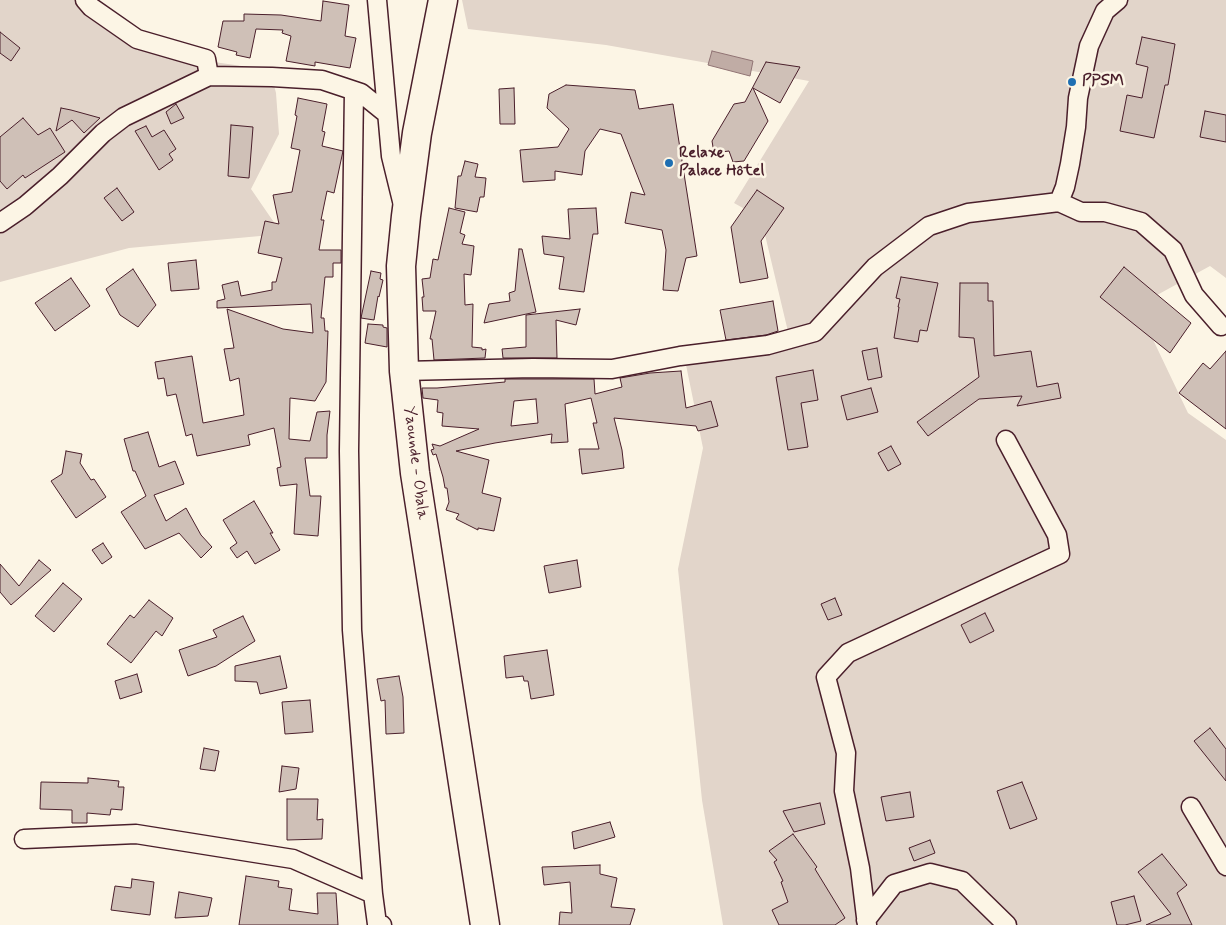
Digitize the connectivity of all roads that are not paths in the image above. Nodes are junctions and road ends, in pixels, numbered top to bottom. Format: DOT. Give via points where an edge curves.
graph roads {
  1 [pos="85,0"];
  2 [pos="377,0"];
  3 [pos="443,0"];
  4 [pos="1118,0"];
  5 [pos="209,76"];
  6 [pos="354,90"];
  7 [pos="388,114"];
  8 [pos="1059,202"];
  9 [pos="406,216"];
  10 [pos="0,223"];
  11 [pos="1221,326"];
  12 [pos="404,371"];
  13 [pos="1006,440"];
  14 [pos="1191,807"];
  15 [pos="24,839"];
  16 [pos="1226,866"];
  17 [pos="373,894"];
  18 [pos="866,923"];
  19 [pos="382,925"];
  20 [pos="485,925"];
  21 [pos="1007,925"];
  1 -- 5 [label="street" via="138,39 206,59"];
  2 -- 7 [label="street"];
  3 -- 9 [label="highway, Yaounde - Obala"];
  4 -- 8 [label="street" via="1105,11 1089,46 1068,172"];
  5 -- 6 [label="street" via="322,80"];
  5 -- 10 [label="street" via="124,117 25,206"];
  6 -- 7 [label="street"];
  6 -- 17 [label="street" via="349,451 352,630"];
  7 -- 9 [label="street" via="391,156"];
  8 -- 11 [label="street" via="1081,212 1105,212 1141,222 1173,250 1194,295"];
  8 -- 12 [label="street" via="968,213 929,226 875,267 815,332 768,345 680,356 612,369"];
  9 -- 12 [label="highway, Yaounde - Obala" via="401,266"];
  12 -- 20 [label="highway, Yaounde - Obala" via="415,473"];
  13 -- 18 [label="street" via="1057,535 1060,554 848,653 826,677 846,753 844,791 860,868"];
  14 -- 16 [label="street"];
  15 -- 17 [label="street" via="146,835 293,859"];
  17 -- 19 [label="street" via="377,924"];
  18 -- 21 [label="street" via="894,884 930,873 962,881"];
}
